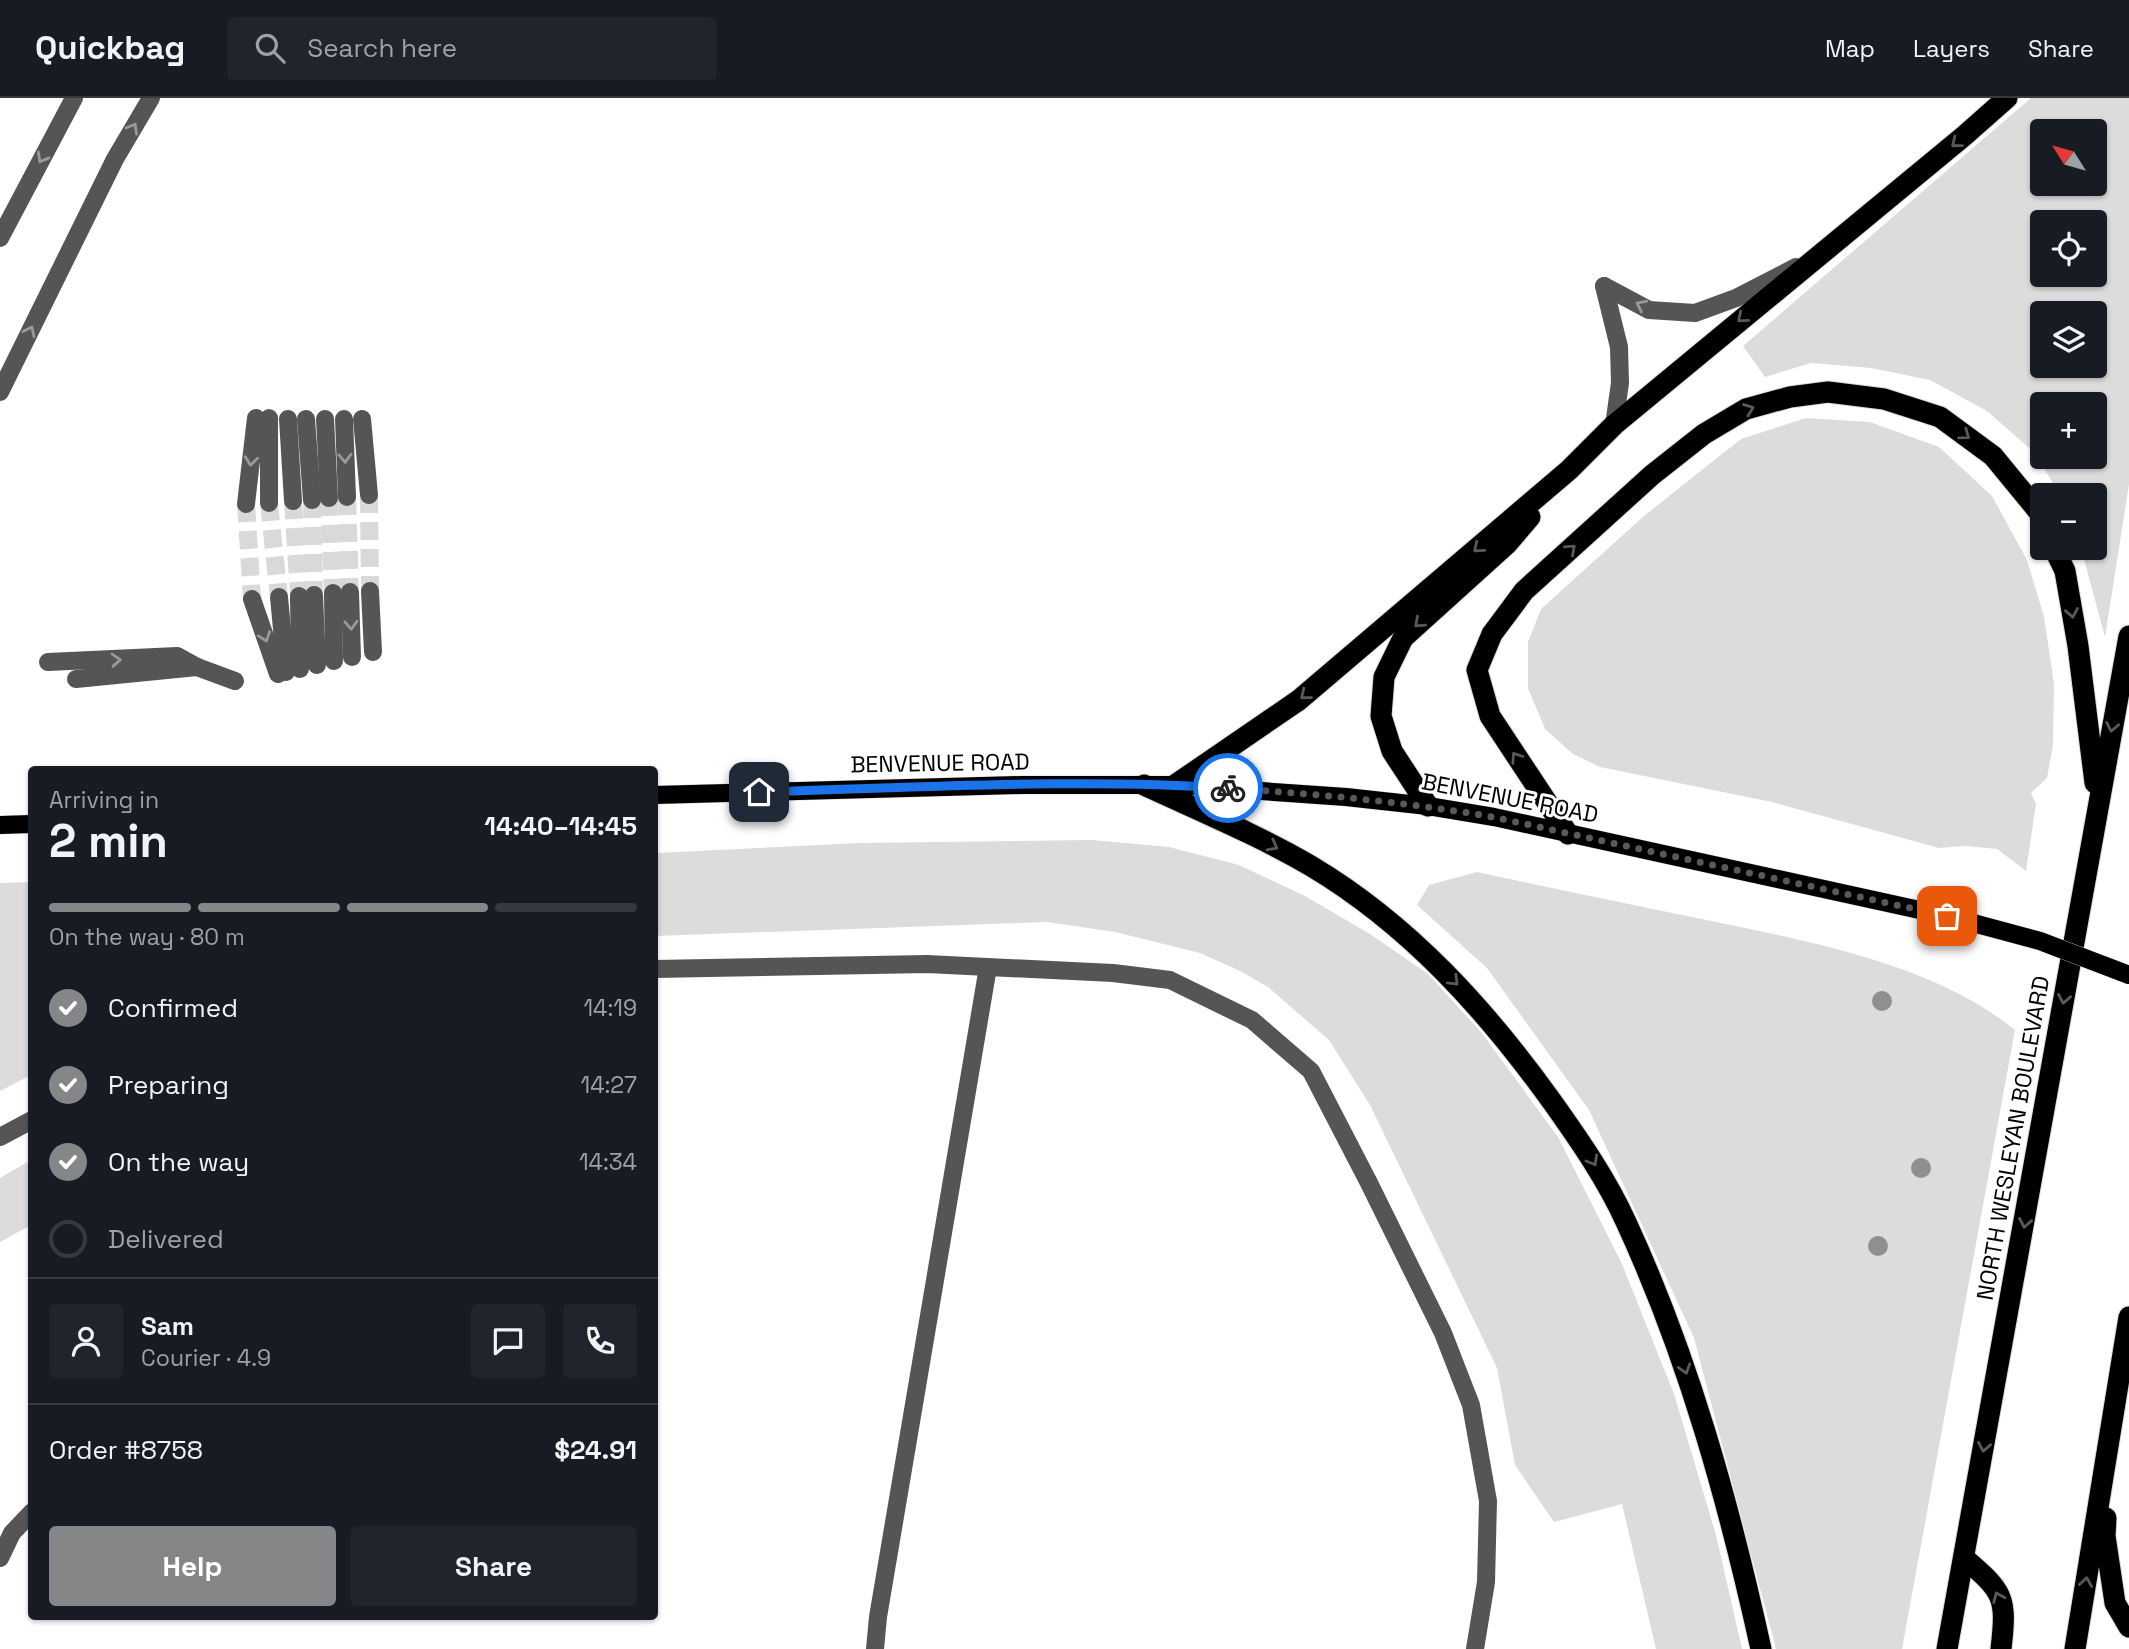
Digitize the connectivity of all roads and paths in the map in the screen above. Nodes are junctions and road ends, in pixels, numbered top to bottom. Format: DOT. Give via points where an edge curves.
graph roads {
  1 [pos="74,98"];
  2 [pos="150,98"];
  3 [pos="2007,98"];
  4 [pos="0,238"];
  5 [pos="1818,256"];
  6 [pos="0,392"];
  7 [pos="288,419"];
  8 [pos="306,419"];
  9 [pos="325,419"];
  10 [pos="1614,425"];
  11 [pos="1569,470"];
  12 [pos="369,495"];
  13 [pos="330,498"];
  14 [pos="293,501"];
  15 [pos="2030,501"];
  16 [pos="269,503"];
  17 [pos="246,505"];
  18 [pos="2060,560"];
  19 [pos="370,591"];
  20 [pos="342,593"];
  21 [pos="307,596"];
  22 [pos="279,597"];
  23 [pos="252,599"];
  24 [pos="2129,636"];
  25 [pos="373,653"];
  26 [pos="48,662"];
  27 [pos="311,666"];
  28 [pos="197,667"];
  29 [pos="76,679"];
  30 [pos="235,681"];
  31 [pos="1144,785"];
  32 [pos="1175,785"];
  33 [pos="658,795"];
  34 [pos="2098,805"];
  35 [pos="1428,806"];
  36 [pos="28,824"];
  37 [pos="0,825"];
  38 [pos="1568,834"];
  39 [pos="988,967"];
  40 [pos="658,970"];
  41 [pos="2129,975"];
  42 [pos="28,1122"];
  43 [pos="0,1137"];
  44 [pos="2129,1317"];
  45 [pos="2118,1386"];
  46 [pos="28,1516"];
  47 [pos="0,1558"];
  48 [pos="1964,1558"];
  49 [pos="2129,1627"];
  50 [pos="876,1649"];
  51 [pos="1475,1649"];
  52 [pos="1761,1649"];
  53 [pos="1947,1649"];
  54 [pos="2001,1649"];
  55 [pos="2075,1649"];
  1 -- 4 [label="street, one-way"];
  6 -- 2 [label="street, one-way"];
  3 -- 5 [label="highway, one-way"];
  5 -- 10 [label="highway, one-way"];
  5 -- 10 [label="street, one-way" via="1736,298 1695,313 1649,310 1604,286 1619,347"];
  7 -- 14 [label="street"];
  8 -- 13 [label="street"];
  9 -- 13 [label="street"];
  10 -- 11 [label="highway"];
  11 -- 32 [label="highway, one-way" via="1299,700"];
  11 -- 35 [label="highway, one-way" via="1507,544 1403,638 1384,677 1381,716 1392,751"];
  12 -- 13 [label="street, one-way" via="353,419"];
  38 -- 15 [label="highway, one-way" via="1490,716 1477,670 1492,634 1524,591 1704,434 1746,409 1790,397 1828,391 1884,398 1940,417 1993,456"];
  16 -- 17 [label="street, one-way" via="263,418"];
  18 -- 34 [label="highway, one-way" via="2078,646"];
  19 -- 25 [label="street"];
  20 -- 27 [label="street, one-way"];
  21 -- 27 [label="street"];
  22 -- 27 [label="street"];
  23 -- 27 [label="street, one-way"];
  24 -- 34 [label="highway, NORTH WESLEYAN BOULEVARD, one-way"];
  26 -- 28 [label="street, one-way" via="177,656"];
  28 -- 29 [label="street"];
  28 -- 30 [label="street"];
  31 -- 32 [label="main road, BENVENUE ROAD"];
  31 -- 33 [label="main road, BENVENUE ROAD"];
  31 -- 52 [label="highway, one-way" via="1312,867 1423,950 1509,1043 1588,1153 1626,1221 1682,1359 1739,1548"];
  32 -- 35 [label="main road, BENVENUE ROAD"];
  34 -- 48 [label="highway, NORTH WESLEYAN BOULEVARD, one-way"];
  35 -- 38 [label="main road, BENVENUE ROAD"];
  36 -- 37 [label="main road"];
  38 -- 41 [label="main road, BENVENUE ROAD, bridge" via="1947,916 2040,941"];
  39 -- 40 [label="street" via="927,964"];
  39 -- 50 [label="street"];
  39 -- 51 [label="street" via="1170,980 1252,1020 1311,1071 1443,1333 1471,1405 1488,1501 1486,1582"];
  42 -- 43 [label="street"];
  44 -- 45 [label="highway"];
  45 -- 49 [label="highway" via="2105,1536 2115,1604"];
  55 -- 45 [label="highway, one-way"];
  46 -- 47 [label="street" via="12,1532"];
  48 -- 53 [label="highway, NORTH WESLEYAN BOULEVARD"];
  54 -- 48 [label="highway, one-way" via="2005,1615 2000,1594"];
}
